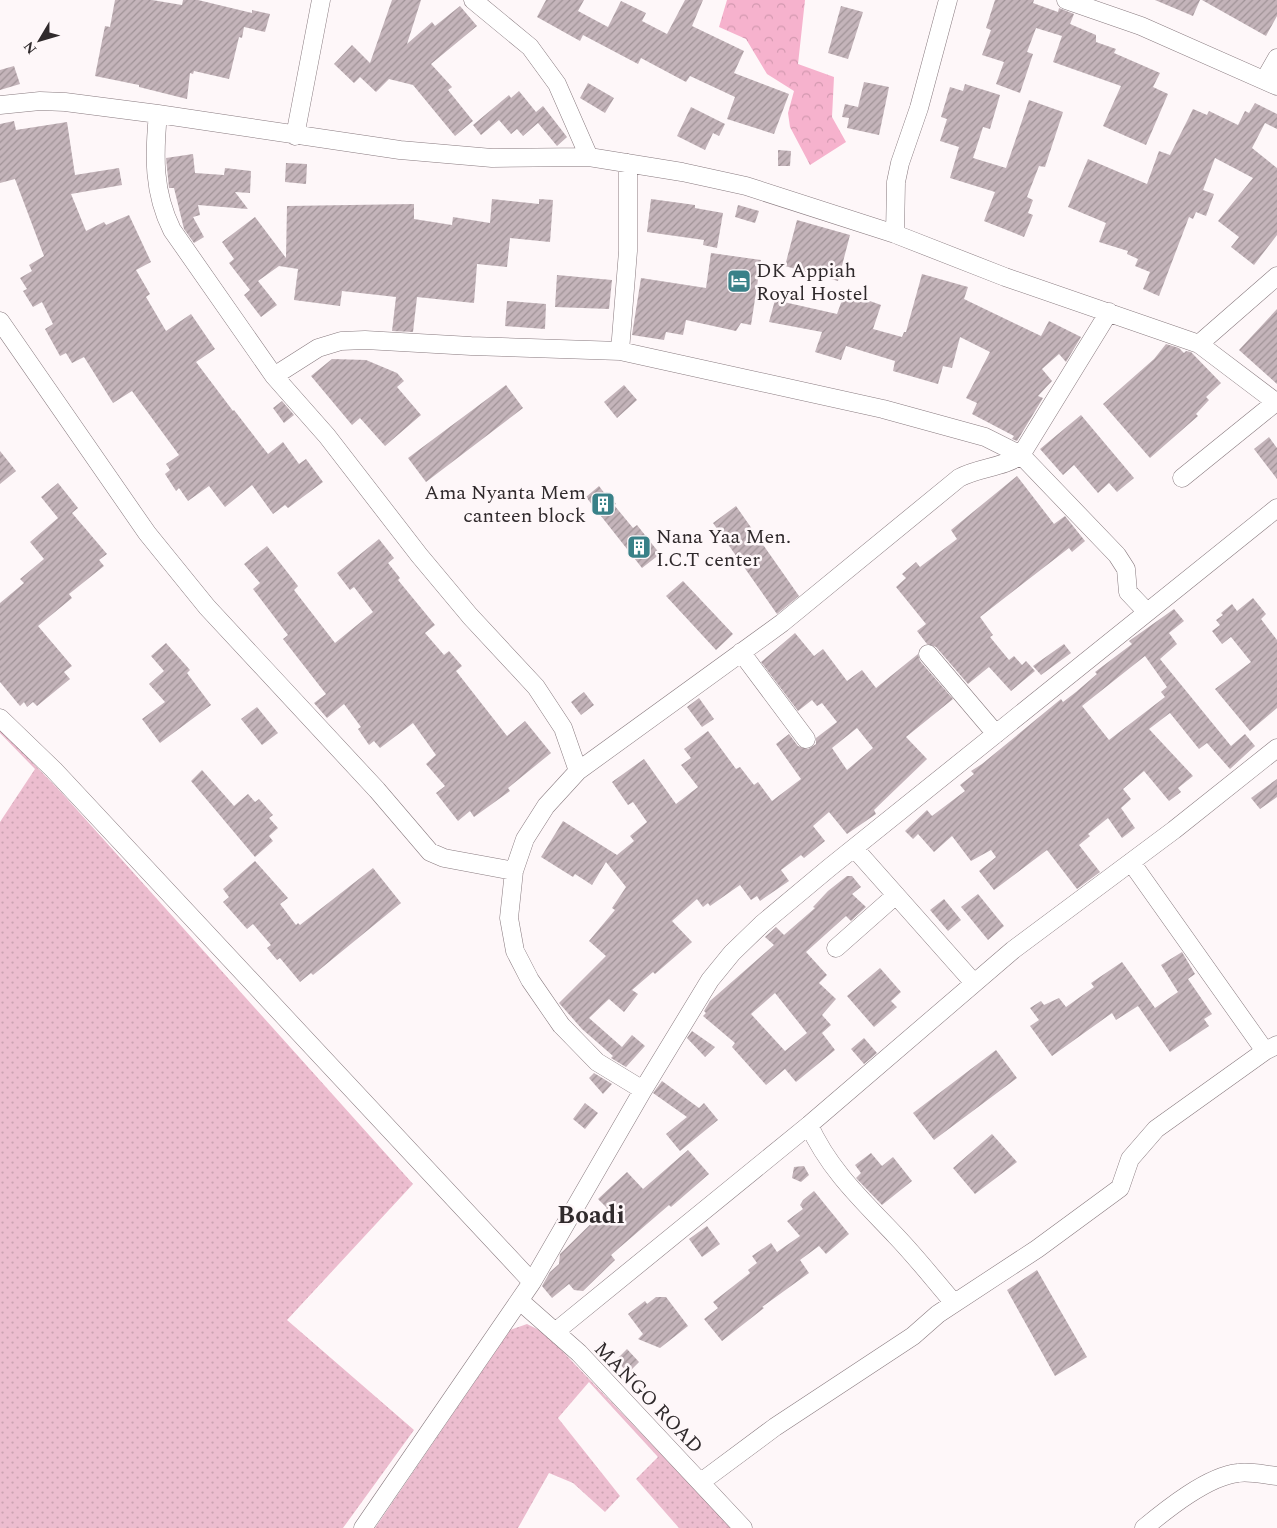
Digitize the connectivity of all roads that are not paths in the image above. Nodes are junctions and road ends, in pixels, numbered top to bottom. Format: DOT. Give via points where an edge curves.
graph roads {
  1 [pos="321,0"];
  2 [pos="473,0"];
  3 [pos="948,0"];
  4 [pos="1066,0"];
  5 [pos="1277,58"];
  6 [pos="1271,83"];
  7 [pos="0,105"];
  8 [pos="158,114"];
  9 [pos="295,136"];
  10 [pos="589,157"];
  11 [pos="628,163"];
  12 [pos="895,234"];
  13 [pos="1277,276"];
  14 [pos="1109,312"];
  15 [pos="0,321"];
  16 [pos="1199,344"];
  17 [pos="620,351"];
  18 [pos="274,376"];
  19 [pos="1276,402"];
  20 [pos="1021,455"];
  21 [pos="1182,478"];
  22 [pos="1277,508"];
  23 [pos="1146,611"];
  24 [pos="742,652"];
  25 [pos="928,654"];
  26 [pos="0,718"];
  27 [pos="996,734"];
  28 [pos="806,739"];
  29 [pos="1277,748"];
  30 [pos="578,770"];
  31 [pos="855,849"];
  32 [pos="1132,862"];
  33 [pos="514,871"];
  34 [pos="896,895"];
  35 [pos="836,948"];
  36 [pos="974,983"];
  37 [pos="1271,1048"];
  38 [pos="643,1090"];
  39 [pos="809,1125"];
  40 [pos="532,1282"];
  41 [pos="520,1301"];
  42 [pos="954,1304"];
  43 [pos="555,1332"];
  44 [pos="1277,1476"];
  45 [pos="701,1482"];
  46 [pos="363,1528"];
  47 [pos="743,1528"];
  48 [pos="1144,1528"];
  1 -- 9 [label="street"];
  2 -- 10 [label="street" via="530,47 557,84"];
  3 -- 12 [label="street" via="919,108 900,163 896,182"];
  4 -- 6 [label="street" via="1141,26"];
  5 -- 6 [label="street"];
  7 -- 8 [label="street" via="65,102"];
  8 -- 9 [label="street"];
  8 -- 18 [label="street" via="155,167 163,212 172,230"];
  9 -- 10 [label="street" via="492,158"];
  10 -- 11 [label="street"];
  11 -- 12 [label="street" via="746,186"];
  11 -- 17 [label="street" via="628,251"];
  12 -- 14 [label="street" via="1005,277"];
  13 -- 16 [label="street"];
  14 -- 16 [label="street"];
  14 -- 20 [label="street"];
  15 -- 33 [label="street" via="147,533 207,607 377,790 430,852 444,858"];
  16 -- 19 [label="street"];
  17 -- 18 [label="street" via="349,341 318,348"];
  17 -- 20 [label="street" via="927,420 985,437"];
  18 -- 30 [label="street" via="327,436 470,616 536,687 563,728"];
  19 -- 21 [label="street"];
  20 -- 23 [label="street" via="1117,555 1126,570 1128,592"];
  20 -- 24 [label="street" via="959,478"];
  22 -- 23 [label="street"];
  23 -- 27 [label="street"];
  24 -- 28 [label="street"];
  24 -- 30 [label="street"];
  25 -- 27 [label="street"];
  26 -- 40 [label="street" via="60,777"];
  27 -- 31 [label="street"];
  29 -- 32 [label="street"];
  30 -- 33 [label="street" via="546,806 525,839"];
  31 -- 34 [label="street"];
  31 -- 38 [label="street" via="762,924 732,954 693,1006"];
  32 -- 36 [label="street"];
  32 -- 37 [label="street"];
  33 -- 38 [label="street" via="508,918 515,951 530,980 561,1024 597,1062"];
  34 -- 35 [label="street"];
  34 -- 36 [label="street"];
  36 -- 39 [label="street"];
  37 -- 42 [label="street" via="1156,1129 1130,1159 1120,1188"];
  38 -- 40 [label="street"];
  39 -- 42 [label="street" via="818,1145 840,1176"];
  39 -- 43 [label="street"];
  40 -- 41 [label="street"];
  41 -- 43 [label="street, MANGO ROAD"];
  41 -- 46 [label="street"];
  42 -- 45 [label="street" via="913,1336 775,1427"];
  43 -- 45 [label="street, MANGO ROAD" via="579,1353"];
  44 -- 48 [label="street" via="1238,1473 1218,1479"];
  45 -- 47 [label="street, MANGO ROAD"];
}
